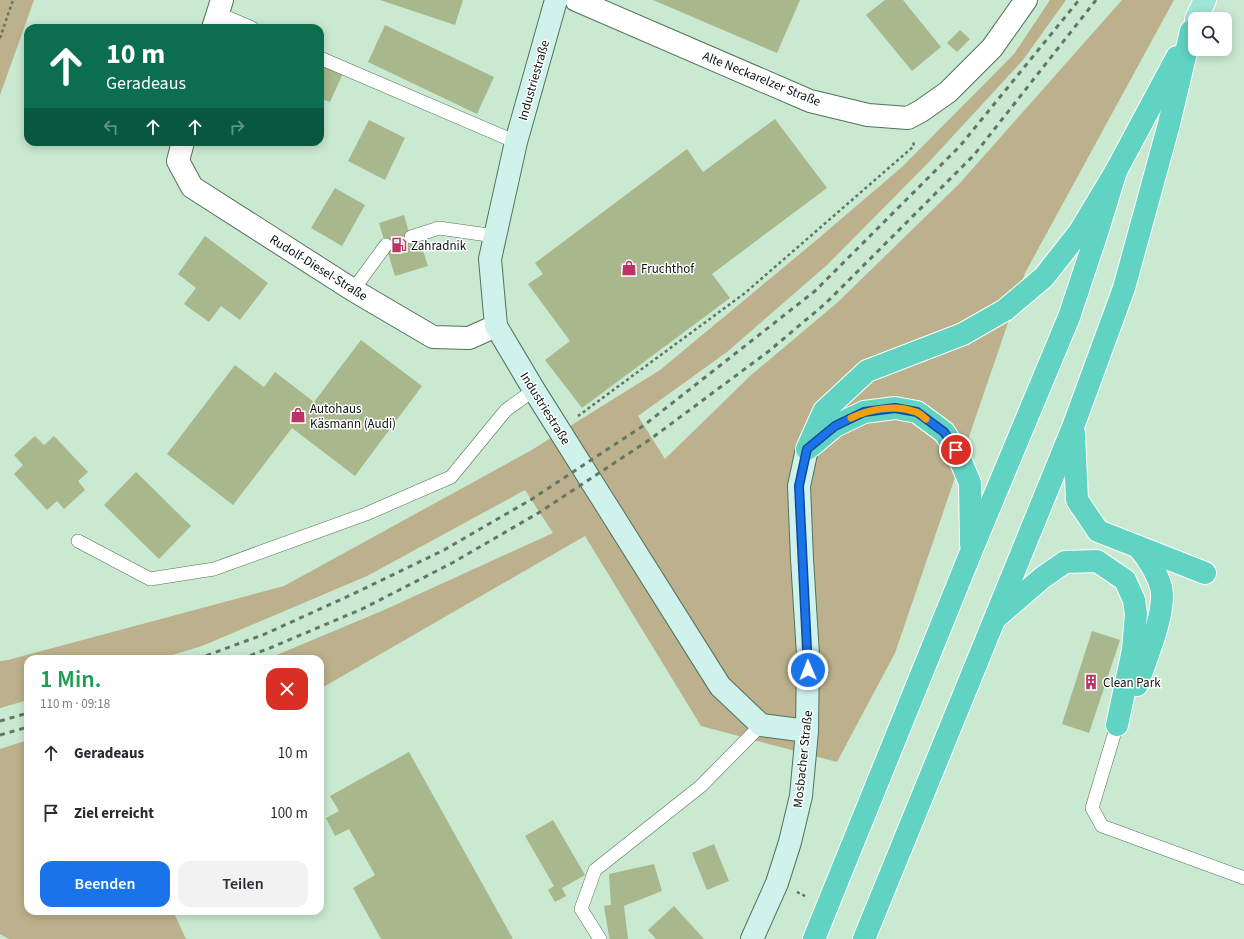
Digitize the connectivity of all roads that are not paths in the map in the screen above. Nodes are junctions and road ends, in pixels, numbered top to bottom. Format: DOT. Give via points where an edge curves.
graph roads {
  1 [pos="556,0"];
  2 [pos="576,0"];
  3 [pos="1026,0"];
  4 [pos="1204,0"];
  5 [pos="1199,12"];
  6 [pos="217,14"];
  7 [pos="242,24"];
  8 [pos="1188,35"];
  9 [pos="1188,48"];
  10 [pos="324,60"];
  11 [pos="516,142"];
  12 [pos="182,146"];
  13 [pos="1116,171"];
  14 [pos="495,236"];
  15 [pos="411,237"];
  16 [pos="386,245"];
  17 [pos="353,290"];
  18 [pos="496,326"];
  19 [pos="534,390"];
  20 [pos="1073,428"];
  21 [pos="807,449"];
  22 [pos="78,541"];
  23 [pos="1138,547"];
  24 [pos="971,552"];
  25 [pos="1205,572"];
  26 [pos="995,618"];
  27 [pos="761,724"];
  28 [pos="1118,725"];
  29 [pos="808,731"];
  30 [pos="1244,878"];
  31 [pos="600,939"];
  32 [pos="752,939"];
  33 [pos="814,939"];
  34 [pos="864,939"];
  1 -- 11 [label="street, Industriestraße"];
  2 -- 3 [label="street, Alte Neckarelzer Straße" via="810,101 868,115 908,118 921,112 948,92 992,48"];
  4 -- 5 [label="main road"];
  6 -- 7 [label="lane"];
  8 -- 13 [label="highway"];
  9 -- 20 [label="highway" via="1124,288"];
  10 -- 11 [label="lane"];
  11 -- 14 [label="street, Industriestraße"];
  12 -- 17 [label="street, Rudolf-Diesel-Straße" via="178,161 192,187"];
  13 -- 21 [label="highway" via="1080,230 1044,277 1005,310 963,334 867,371 824,411"];
  13 -- 24 [label="highway" via="1068,317"];
  14 -- 15 [label="lane" via="439,228"];
  14 -- 18 [label="street, Industriestraße" via="490,259"];
  16 -- 17 [label="lane"];
  17 -- 18 [label="street, Rudolf-Diesel-Straße" via="433,337 469,338"];
  18 -- 19 [label="street, Industriestraße"];
  19 -- 22 [label="lane" via="506,410 451,476 366,514 214,569 150,579"];
  19 -- 27 [label="street, Industriestraße" via="720,686"];
  20 -- 23 [label="highway" via="1077,500 1098,531"];
  20 -- 26 [label="highway"];
  21 -- 24 [label="highway" via="835,426 864,412 895,408 917,412 944,432 956,450 970,483"];
  21 -- 29 [label="street, Mosbacher Straße" via="799,486 808,655"];
  23 -- 25 [label="highway"];
  23 -- 28 [label="highway" via="1147,557 1161,587 1162,610 1125,719"];
  24 -- 33 [label="highway"];
  26 -- 28 [label="highway" via="1042,578 1066,562 1097,560 1125,580 1134,600 1136,614 1133,650"];
  26 -- 34 [label="highway"];
  27 -- 29 [label="street"];
  27 -- 31 [label="lane" via="701,786 595,870 581,910"];
  28 -- 30 [label="lane" via="1092,808 1102,826"];
  29 -- 32 [label="street, Mosbacher Straße" via="801,796 790,842 777,883"];
}
